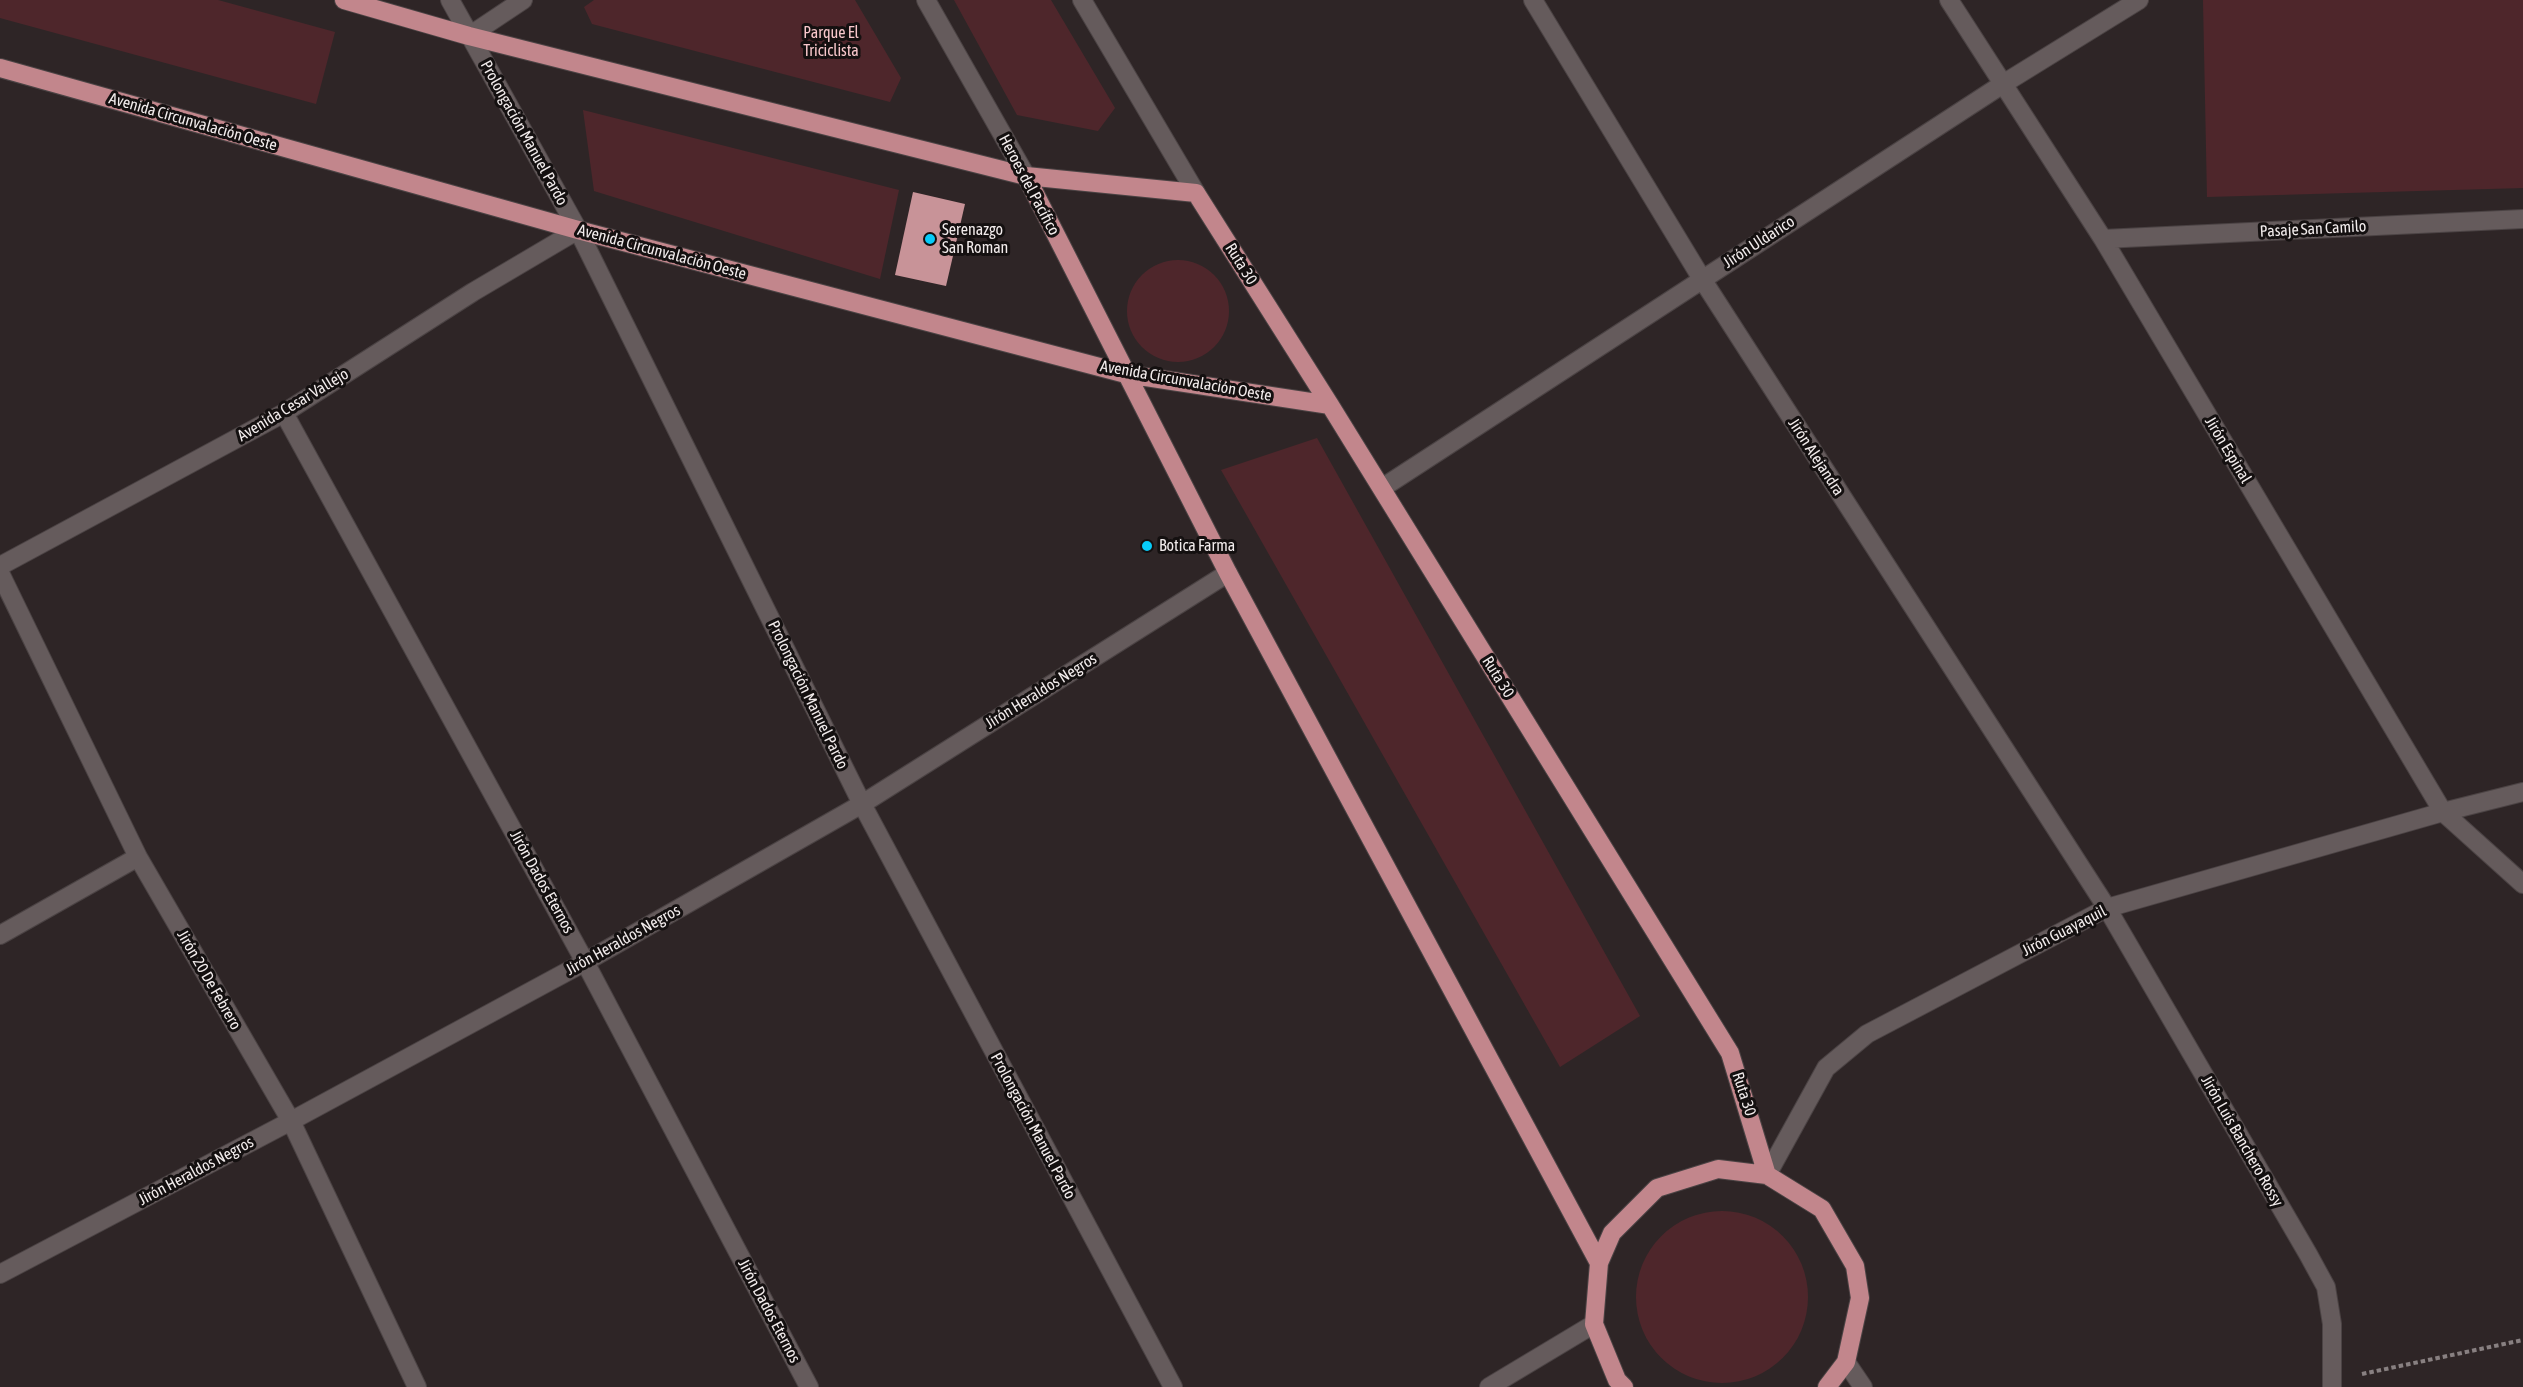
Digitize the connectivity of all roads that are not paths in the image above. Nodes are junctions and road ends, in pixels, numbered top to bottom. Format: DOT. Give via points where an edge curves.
graph roads {
  1 [pos="344,0"];
  2 [pos="450,0"];
  3 [pos="523,0"];
  4 [pos="926,0"];
  5 [pos="1083,0"];
  6 [pos="1533,0"];
  7 [pos="1949,0"];
  8 [pos="2139,0"];
  9 [pos="469,36"];
  10 [pos="0,68"];
  11 [pos="2003,84"];
  12 [pos="1026,176"];
  13 [pos="1197,193"];
  14 [pos="2523,219"];
  15 [pos="578,230"];
  16 [pos="2103,239"];
  17 [pos="1702,279"];
  18 [pos="1125,374"];
  19 [pos="1330,405"];
  20 [pos="284,413"];
  21 [pos="1382,489"];
  22 [pos="0,566"];
  23 [pos="0,573"];
  24 [pos="1228,573"];
  25 [pos="2523,792"];
  26 [pos="862,804"];
  27 [pos="2443,812"];
  28 [pos="138,857"];
  29 [pos="2523,885"];
  30 [pos="2107,908"];
  31 [pos="0,935"];
  32 [pos="585,962"];
  33 [pos="291,1121"];
  34 [pos="1767,1175"];
  35 [pos="1599,1263"];
  36 [pos="0,1274"];
  37 [pos="1594,1324"];
  38 [pos="1846,1362"];
  39 [pos="2332,1384"];
  40 [pos="417,1387"];
  41 [pos="809,1387"];
  42 [pos="1173,1387"];
  43 [pos="1489,1387"];
  44 [pos="1624,1387"];
  45 [pos="1827,1387"];
  46 [pos="1863,1387"];
  1 -- 9 [label="highway"];
  2 -- 9 [label="street, Prolongación Manuel Pardo"];
  3 -- 9 [label="street"];
  4 -- 12 [label="street, Heroes del Pacífico"];
  5 -- 13 [label="street"];
  6 -- 17 [label="street, Jirón Alejandra"];
  7 -- 11 [label="street, Jirón Espinal"];
  8 -- 11 [label="street, Jirón Uldarico"];
  9 -- 12 [label="highway"];
  9 -- 15 [label="street, Prolongación Manuel Pardo"];
  10 -- 15 [label="highway, Avenida Circunvalación Oeste"];
  11 -- 16 [label="street, Jirón Espinal"];
  11 -- 17 [label="street, Jirón Uldarico"];
  12 -- 13 [label="highway"];
  12 -- 18 [label="highway, Heroes del Pacífico"];
  13 -- 19 [label="highway, Ruta 30"];
  14 -- 16 [label="street, Pasaje San Camilo"];
  15 -- 18 [label="highway, Avenida Circunvalación Oeste"];
  15 -- 20 [label="street, Avenida Cesar Vallejo"];
  15 -- 26 [label="street, Prolongación Manuel Pardo"];
  16 -- 27 [label="street, Jirón Espinal"];
  17 -- 21 [label="street, Jirón Uldarico"];
  17 -- 30 [label="street, Jirón Alejandra"];
  18 -- 19 [label="highway, Avenida Circunvalación Oeste"];
  18 -- 24 [label="highway"];
  19 -- 21 [label="highway, Ruta 30"];
  20 -- 22 [label="street, Avenida Cesar Vallejo"];
  20 -- 32 [label="street, Jirón Dados Eternos"];
  21 -- 34 [label="highway, Ruta 30" via="1730,1053"];
  23 -- 28 [label="street, Jirón 20 De Febrero"];
  24 -- 26 [label="street, Jirón Heraldos Negros"];
  24 -- 35 [label="highway"];
  25 -- 27 [label="street, Jirón Guayaquil"];
  26 -- 32 [label="street, Jirón Heraldos Negros"];
  26 -- 42 [label="street, Prolongación Manuel Pardo"];
  27 -- 29 [label="street, Jirón Espinal"];
  27 -- 30 [label="street, Jirón Guayaquil"];
  28 -- 31 [label="street"];
  28 -- 33 [label="street, Jirón 20 De Febrero"];
  30 -- 34 [label="street, Jirón Guayaquil" via="1867,1034 1826,1068"];
  30 -- 39 [label="street, Jirón Luis Banchero Rossy" via="2326,1287 2332,1324"];
  32 -- 33 [label="street, Jirón Heraldos Negros"];
  32 -- 41 [label="street, Jirón Dados Eternos"];
  33 -- 36 [label="street, Jirón Heraldos Negros"];
  33 -- 40 [label="street, Jirón 20 De Febrero"];
  34 -- 35 [label="highway" via="1718,1169 1657,1188 1612,1233"];
  34 -- 38 [label="highway" via="1822,1209 1855,1266 1860,1298"];
  35 -- 37 [label="highway"];
  37 -- 43 [label="street"];
  37 -- 44 [label="highway" via="1617,1380"];
  38 -- 45 [label="highway"];
  38 -- 46 [label="street"];
}
